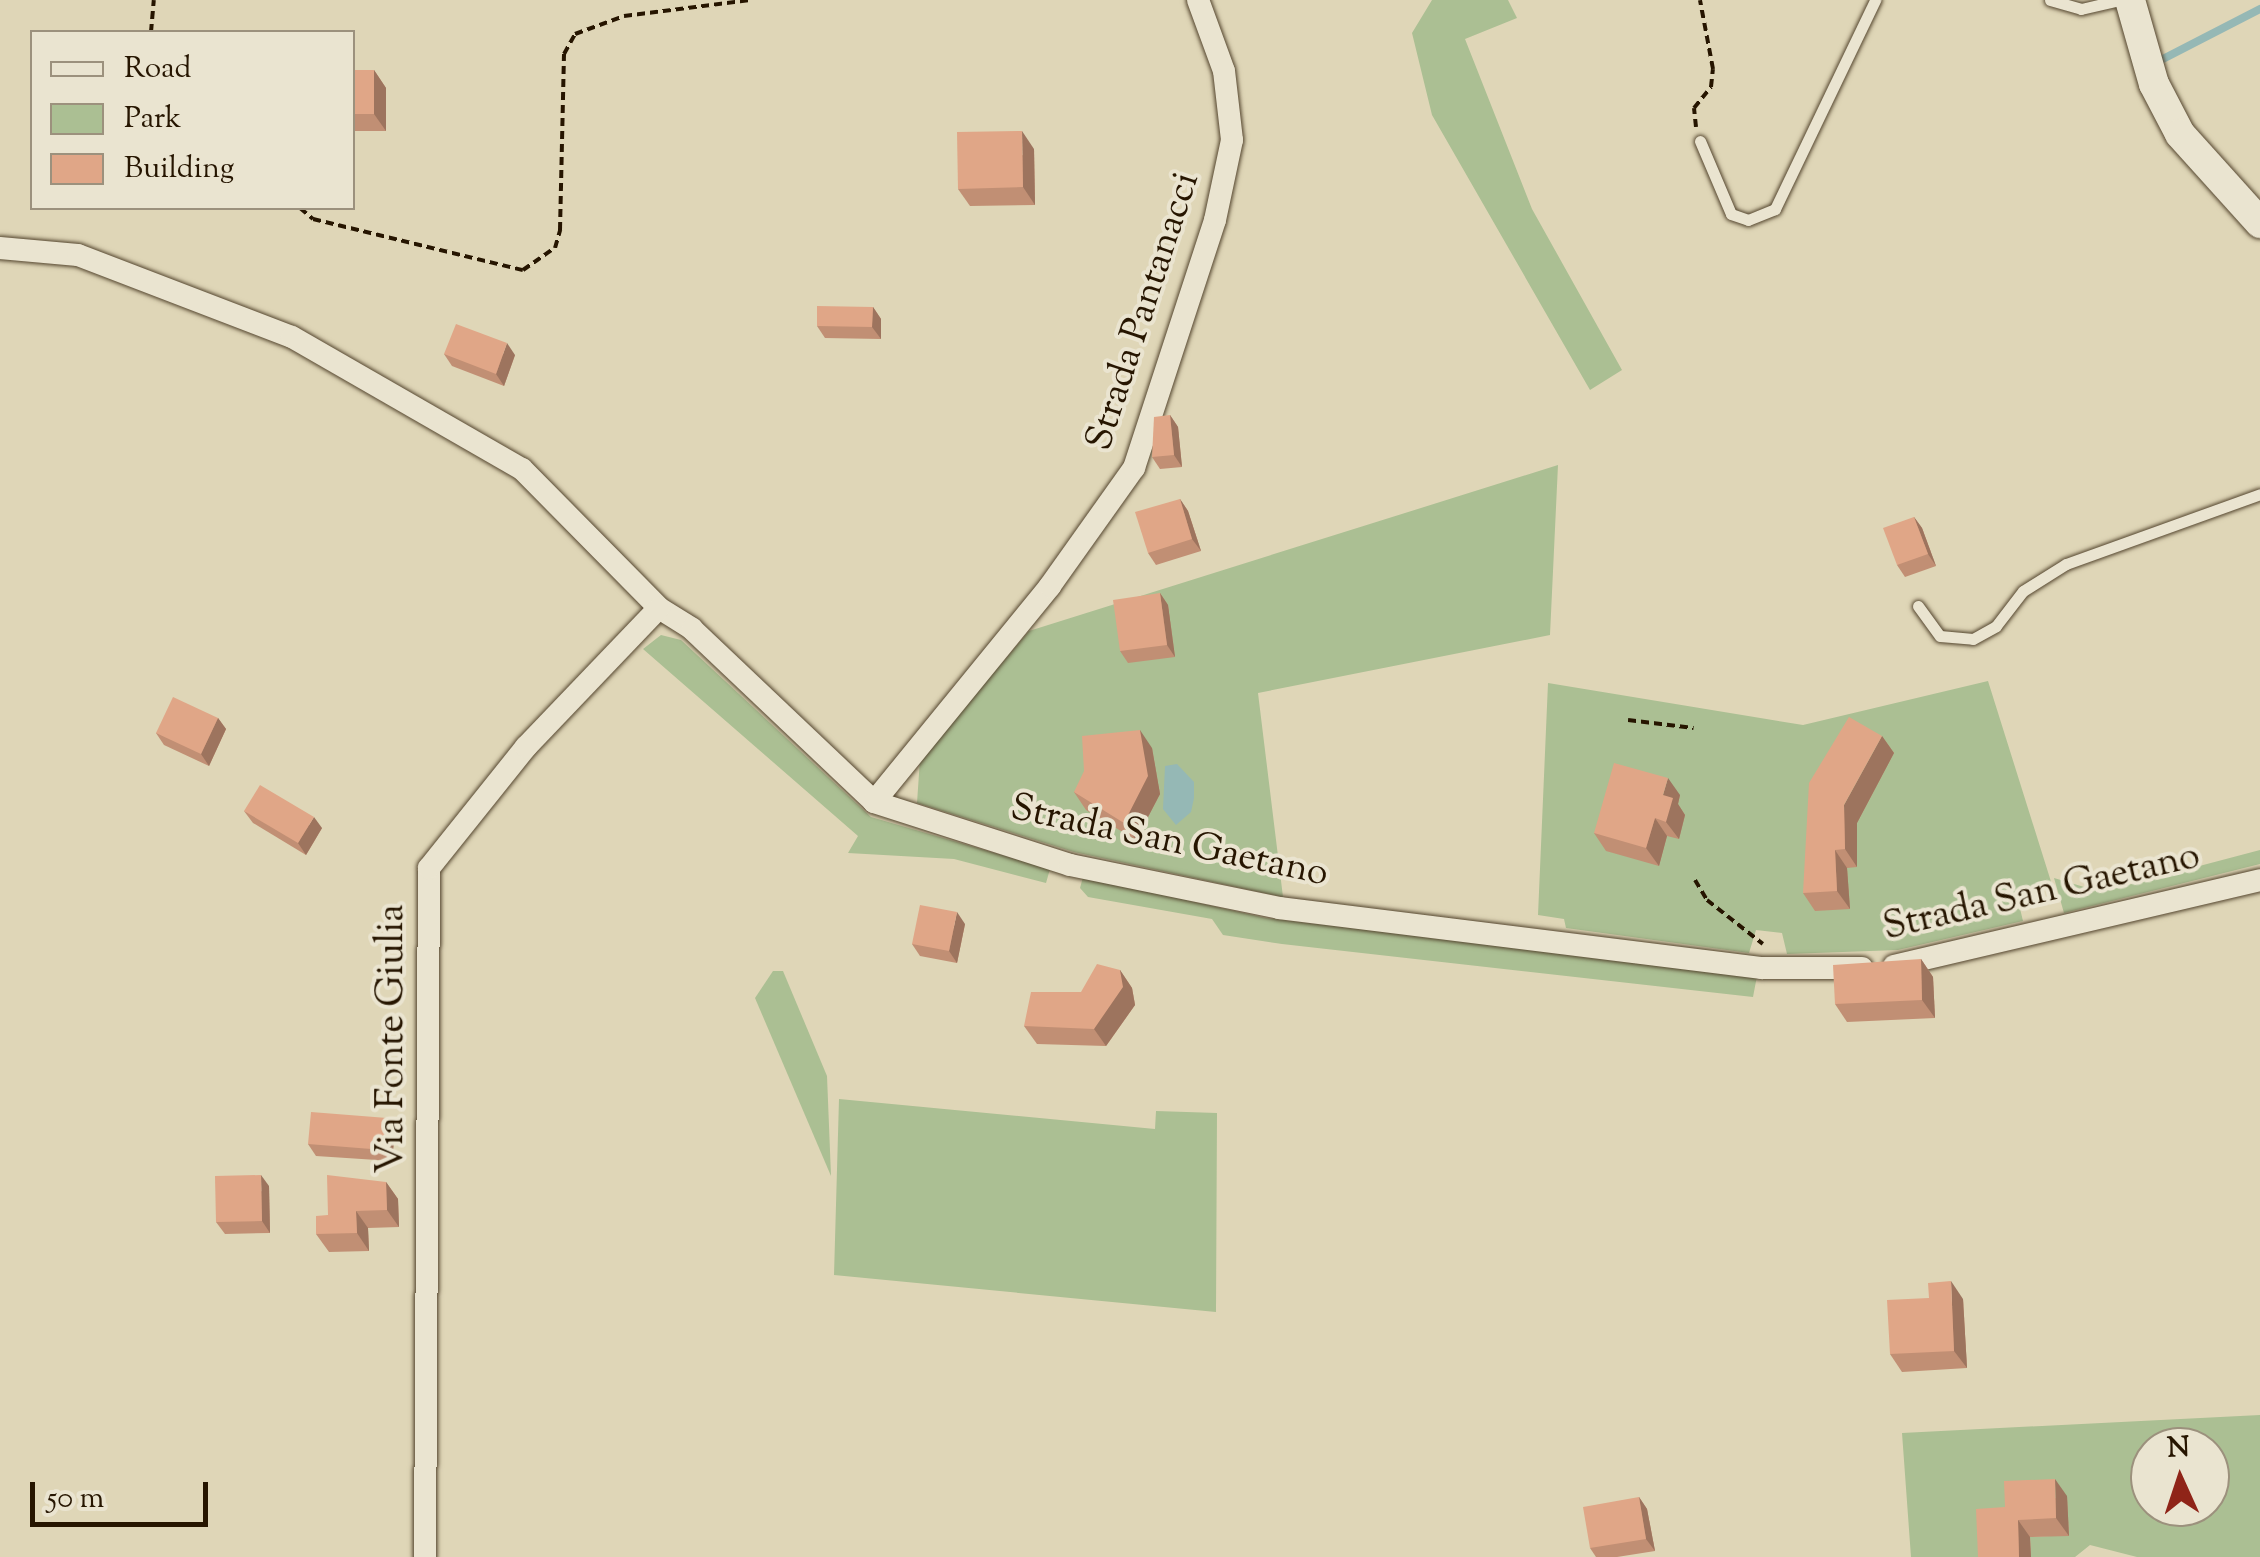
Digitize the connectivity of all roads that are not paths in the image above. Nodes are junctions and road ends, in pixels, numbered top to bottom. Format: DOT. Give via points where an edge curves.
graph roads {
  1 [pos="1198,0"];
  2 [pos="1875,0"];
  3 [pos="2050,0"];
  4 [pos="2119,0"];
  5 [pos="2130,0"];
  6 [pos="1700,142"];
  7 [pos="2260,223"];
  8 [pos="0,248"];
  9 [pos="2260,494"];
  10 [pos="1918,606"];
  11 [pos="659,608"];
  12 [pos="874,802"];
  13 [pos="2260,880"];
  14 [pos="425,1557"];
  1 -- 12 [label="street, Strada Pantanacci" via="1231,106 1228,175 1134,468 1050,586"];
  2 -- 6 [label="lane" via="1775,209 1748,220 1731,214"];
  3 -- 4 [label="lane" via="2081,9"];
  5 -- 7 [label="street" via="2154,84 2201,162"];
  8 -- 11 [label="street, Strada San Gaetano" via="92,260 292,337 522,469"];
  9 -- 10 [label="lane" via="2066,564 2023,591 1996,626 1972,638 1940,636"];
  11 -- 12 [label="street, Strada San Gaetano" via="692,629"];
  11 -- 14 [label="street, Via Fonte Giulia" via="526,747 429,868"];
  12 -- 13 [label="street, Strada San Gaetano" via="1070,865 1280,908 1762,968 1886,967 1940,959"];
}
